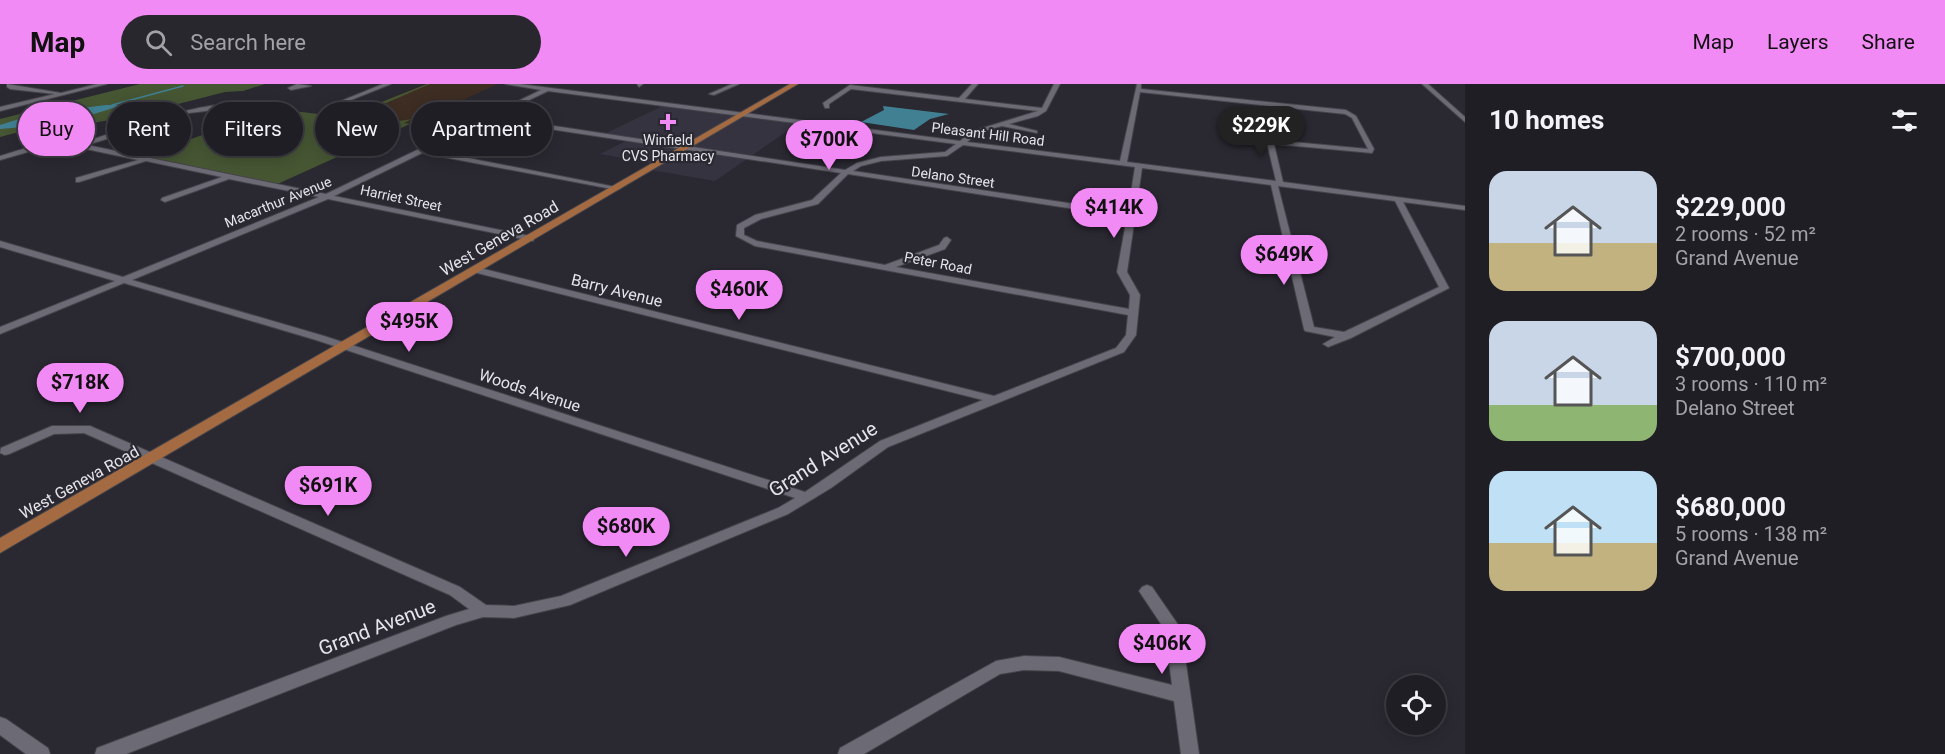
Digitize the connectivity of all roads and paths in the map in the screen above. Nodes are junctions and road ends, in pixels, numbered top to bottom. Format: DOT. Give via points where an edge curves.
graph roads {
  1 [pos="104,84"];
  2 [pos="388,84"];
  3 [pos="508,84"];
  4 [pos="559,84"];
  5 [pos="736,84"];
  6 [pos="795,84"];
  7 [pos="893,84"];
  8 [pos="975,84"];
  9 [pos="1057,84"];
  10 [pos="1425,84"];
  11 [pos="10,85"];
  12 [pos="1139,87"];
  13 [pos="0,89"];
  14 [pos="547,89"];
  15 [pos="884,92"];
  16 [pos="65,94"];
  17 [pos="712,94"];
  18 [pos="961,100"];
  19 [pos="344,101"];
  20 [pos="521,102"];
  21 [pos="827,107"];
  22 [pos="0,110"];
  23 [pos="1044,110"];
  24 [pos="742,115"];
  25 [pos="1465,120"];
  26 [pos="1002,125"];
  27 [pos="552,128"];
  28 [pos="1243,129"];
  29 [pos="1035,132"];
  30 [pos="1270,142"];
  31 [pos="963,143"];
  32 [pos="95,148"];
  33 [pos="684,149"];
  34 [pos="18,154"];
  35 [pos="411,156"];
  36 [pos="447,156"];
  37 [pos="0,159"];
  38 [pos="145,160"];
  39 [pos="1123,164"];
  40 [pos="1139,166"];
  41 [pos="845,173"];
  42 [pos="228,178"];
  43 [pos="79,180"];
  44 [pos="1277,184"];
  45 [pos="616,188"];
  46 [pos="329,196"];
  47 [pos="165,200"];
  48 [pos="1398,200"];
  49 [pos="1465,208"];
  50 [pos="1130,215"];
  51 [pos="530,239"];
  52 [pos="947,240"];
  53 [pos="0,244"];
  54 [pos="886,267"];
  55 [pos="476,270"];
  56 [pos="122,280"];
  57 [pos="1132,313"];
  58 [pos="0,331"];
  59 [pos="1347,336"];
  60 [pos="1328,344"];
  61 [pos="344,347"];
  62 [pos="995,400"];
  63 [pos="5,452"];
  64 [pos="154,458"];
  65 [pos="807,497"];
  66 [pos="0,546"];
  67 [pos="1147,591"];
  68 [pos="483,611"];
  69 [pos="1182,694"];
  70 [pos="0,725"];
  71 [pos="41,754"];
  72 [pos="104,754"];
  73 [pos="847,754"];
  74 [pos="1190,754"];
  1 -- 16 [label="street"];
  2 -- 19 [label="street"];
  3 -- 14 [label="street, Pleasant Hill Road"];
  4 -- 14 [label="street, Macarthur Avenue"];
  5 -- 17 [label="street"];
  6 -- 24 [label="main road, West Geneva Road"];
  7 -- 15 [label="street"];
  8 -- 18 [label="street"];
  9 -- 23 [label="street"];
  10 -- 25 [label="street"];
  11 -- 13 [label="street"];
  11 -- 16 [label="street"];
  12 -- 30 [label="street" via="1343,111 1354,117 1371,148 1370,152"];
  12 -- 39 [label="street"];
  14 -- 20 [label="street, Macarthur Avenue"];
  14 -- 24 [label="street, Pleasant Hill Road"];
  15 -- 18 [label="street"];
  15 -- 21 [label="street" via="850,87 826,103"];
  16 -- 22 [label="street"];
  18 -- 23 [label="street"];
  23 -- 26 [label="street"];
  24 -- 31 [label="street, Pleasant Hill Road"];
  24 -- 33 [label="main road, West Geneva Road"];
  26 -- 29 [label="street"];
  26 -- 31 [label="street" via="975,132"];
  27 -- 33 [label="street, Delano Street"];
  28 -- 30 [label="street"];
  30 -- 44 [label="street"];
  31 -- 39 [label="street, Pleasant Hill Road"];
  31 -- 41 [label="street" via="943,155 869,161"];
  32 -- 38 [label="street, Harriet Street"];
  33 -- 41 [label="street, Delano Street"];
  33 -- 45 [label="main road, West Geneva Road"];
  34 -- 37 [label="street, Harriet Street"];
  35 -- 46 [label="street, Macarthur Avenue"];
  36 -- 45 [label="street"];
  38 -- 42 [label="street, Harriet Street"];
  38 -- 43 [label="street"];
  39 -- 40 [label="street, Pleasant Hill Road"];
  40 -- 44 [label="street, Pleasant Hill Road"];
  40 -- 50 [label="street, Grand Avenue"];
  41 -- 50 [label="street, Delano Street"];
  41 -- 54 [label="street, Peter Road" via="815,202 753,219 740,227 740,236 755,243"];
  42 -- 46 [label="street, Harriet Street"];
  42 -- 47 [label="street"];
  44 -- 48 [label="street, Pleasant Hill Road"];
  44 -- 59 [label="street" via="1309,329"];
  45 -- 51 [label="main road, West Geneva Road"];
  46 -- 51 [label="street, Harriet Street"];
  46 -- 56 [label="street, Macarthur Avenue"];
  48 -- 49 [label="street, Pleasant Hill Road"];
  48 -- 59 [label="street" via="1444,288"];
  50 -- 57 [label="street, Grand Avenue" via="1122,272 1134,293"];
  51 -- 55 [label="main road, West Geneva Road"];
  52 -- 54 [label="street" via="942,247"];
  53 -- 56 [label="street, Woods Avenue"];
  54 -- 57 [label="street, Peter Road"];
  55 -- 61 [label="main road, West Geneva Road"];
  55 -- 62 [label="street, Barry Avenue"];
  56 -- 58 [label="street, Macarthur Avenue"];
  56 -- 61 [label="street, Woods Avenue"];
  57 -- 62 [label="street, Grand Avenue" via="1131,335 1120,350"];
  59 -- 60 [label="street"];
  61 -- 64 [label="main road, West Geneva Road"];
  61 -- 65 [label="street, Woods Avenue"];
  62 -- 65 [label="street, Grand Avenue" via="884,444"];
  63 -- 64 [label="street" via="52,430 86,429"];
  64 -- 66 [label="main road, West Geneva Road"];
  64 -- 68 [label="street" via="454,591"];
  65 -- 68 [label="street, Grand Avenue" via="783,511 564,602 514,612"];
  67 -- 69 [label="street" via="1173,629"];
  68 -- 72 [label="street, Grand Avenue"];
  69 -- 73 [label="street" via="1059,664 1024,663 996,668"];
  69 -- 74 [label="street"];
  70 -- 71 [label="street"];
}
